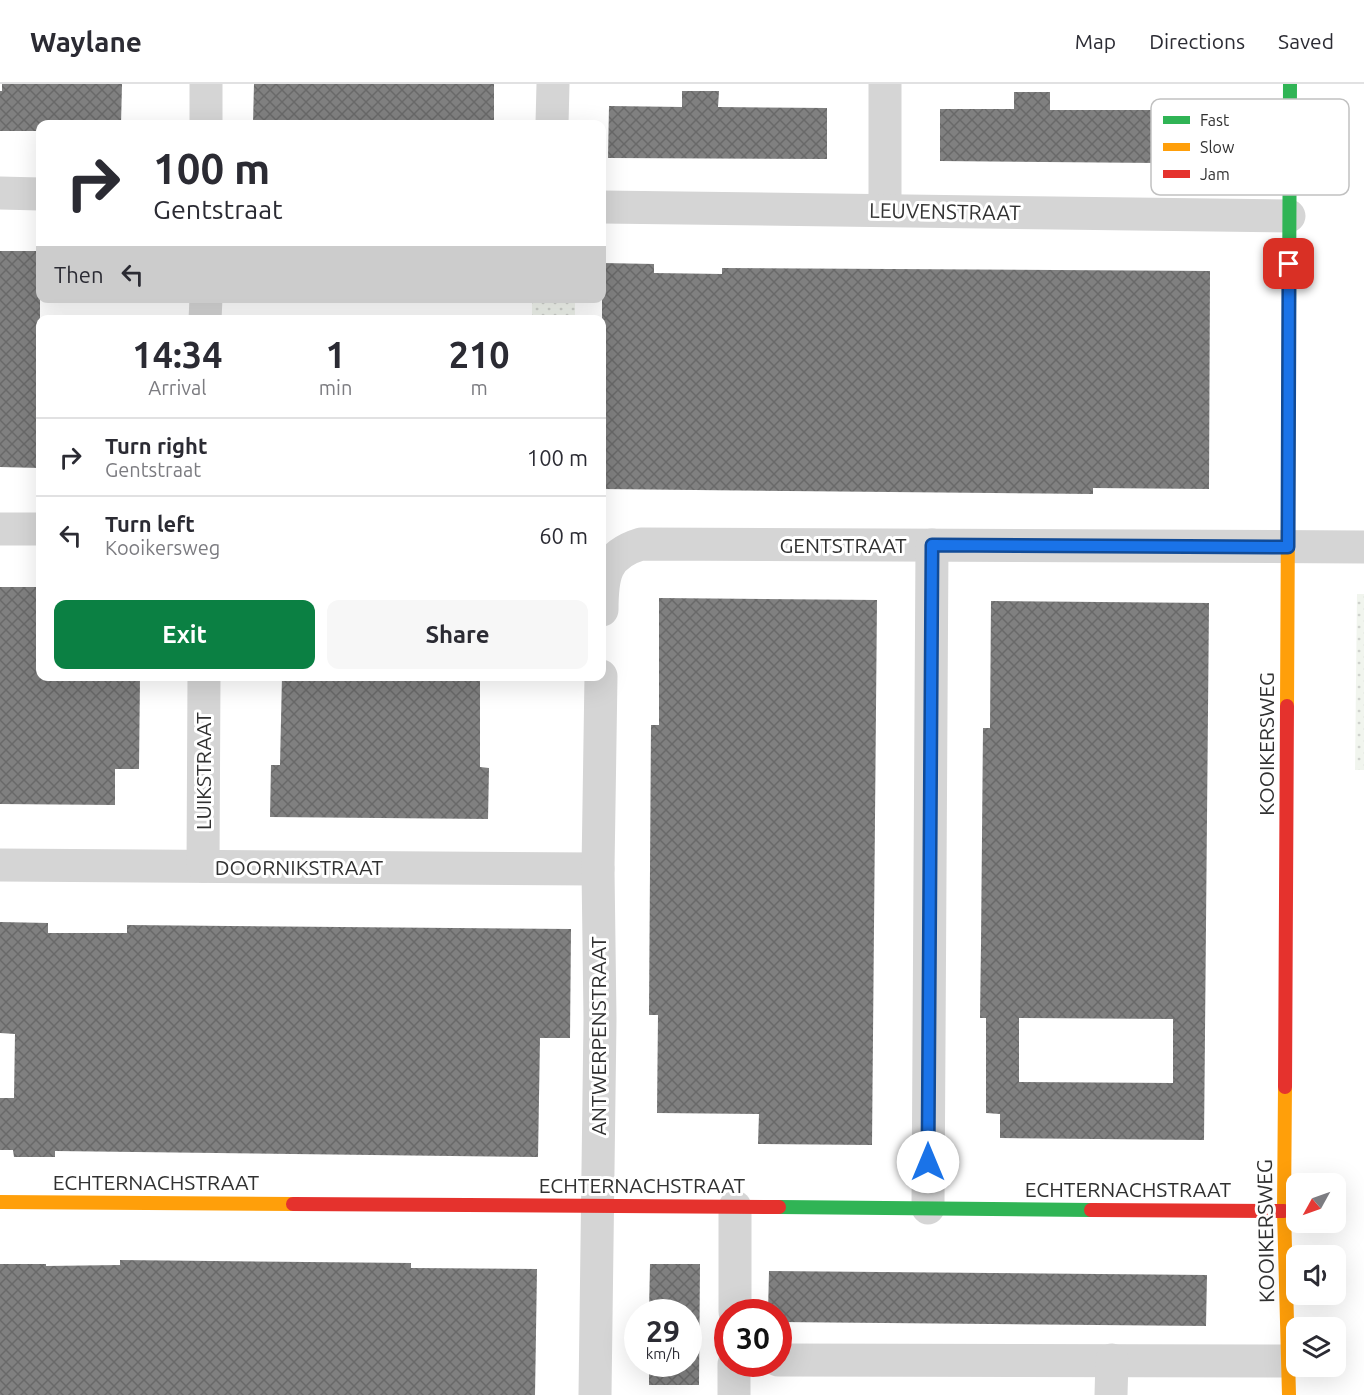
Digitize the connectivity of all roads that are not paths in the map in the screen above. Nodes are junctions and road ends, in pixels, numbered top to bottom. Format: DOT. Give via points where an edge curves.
graph roads {
  1 [pos="207,84"];
  2 [pos="553,84"];
  3 [pos="885,84"];
  4 [pos="206,120"];
  5 [pos="552,120"];
  6 [pos="0,193"];
  7 [pos="36,194"];
  8 [pos="1289,195"];
  9 [pos="606,207"];
  10 [pos="885,210"];
  11 [pos="1289,216"];
  12 [pos="0,529"];
  13 [pos="36,530"];
  14 [pos="932,545"];
  15 [pos="1288,547"];
  16 [pos="1364,547"];
  17 [pos="606,571"];
  18 [pos="204,681"];
  19 [pos="601,681"];
  20 [pos="0,865"];
  21 [pos="203,866"];
  22 [pos="598,869"];
  23 [pos="0,1202"];
  24 [pos="597,1206"];
  25 [pos="735,1207"];
  26 [pos="928,1208"];
  27 [pos="1284,1211"];
  28 [pos="735,1299"];
  29 [pos="1287,1317"];
  30 [pos="792,1360"];
  31 [pos="1112,1360"];
  32 [pos="1286,1361"];
  33 [pos="734,1377"];
  34 [pos="1288,1377"];
  35 [pos="595,1395"];
  36 [pos="734,1395"];
  37 [pos="1111,1395"];
  38 [pos="1289,1395"];
  1 -- 4 [label="street"];
  2 -- 5 [label="street"];
  3 -- 10 [label="street"];
  6 -- 7 [label="street"];
  8 -- 11 [label="street, KOOIKERSWEG"];
  9 -- 10 [label="street, LEUVENSTRAAT"];
  10 -- 11 [label="street, LEUVENSTRAAT"];
  11 -- 15 [label="street, KOOIKERSWEG"];
  12 -- 13 [label="street"];
  14 -- 15 [label="street, GENTSTRAAT"];
  14 -- 17 [label="street, GENTSTRAAT" via="641,544 613,558"];
  14 -- 26 [label="street"];
  15 -- 16 [label="street, GENTSTRAAT"];
  15 -- 27 [label="street, KOOIKERSWEG"];
  18 -- 21 [label="street, LUIKSTRAAT"];
  19 -- 22 [label="street, ANTWERPENSTRAAT"];
  20 -- 21 [label="street, DOORNIKSTRAAT"];
  21 -- 22 [label="street, DOORNIKSTRAAT"];
  22 -- 24 [label="street, ANTWERPENSTRAAT"];
  23 -- 24 [label="street, ECHTERNACHSTRAAT"];
  24 -- 25 [label="street, ECHTERNACHSTRAAT"];
  24 -- 35 [label="street, ANTWERPENSTRAAT"];
  25 -- 26 [label="street, ECHTERNACHSTRAAT"];
  25 -- 28 [label="street"];
  26 -- 27 [label="street, ECHTERNACHSTRAAT"];
  27 -- 29 [label="street, KOOIKERSWEG"];
  30 -- 31 [label="street"];
  31 -- 32 [label="street"];
  31 -- 37 [label="street"];
  33 -- 36 [label="street"];
  34 -- 38 [label="street, KOOIKERSWEG"];
}
